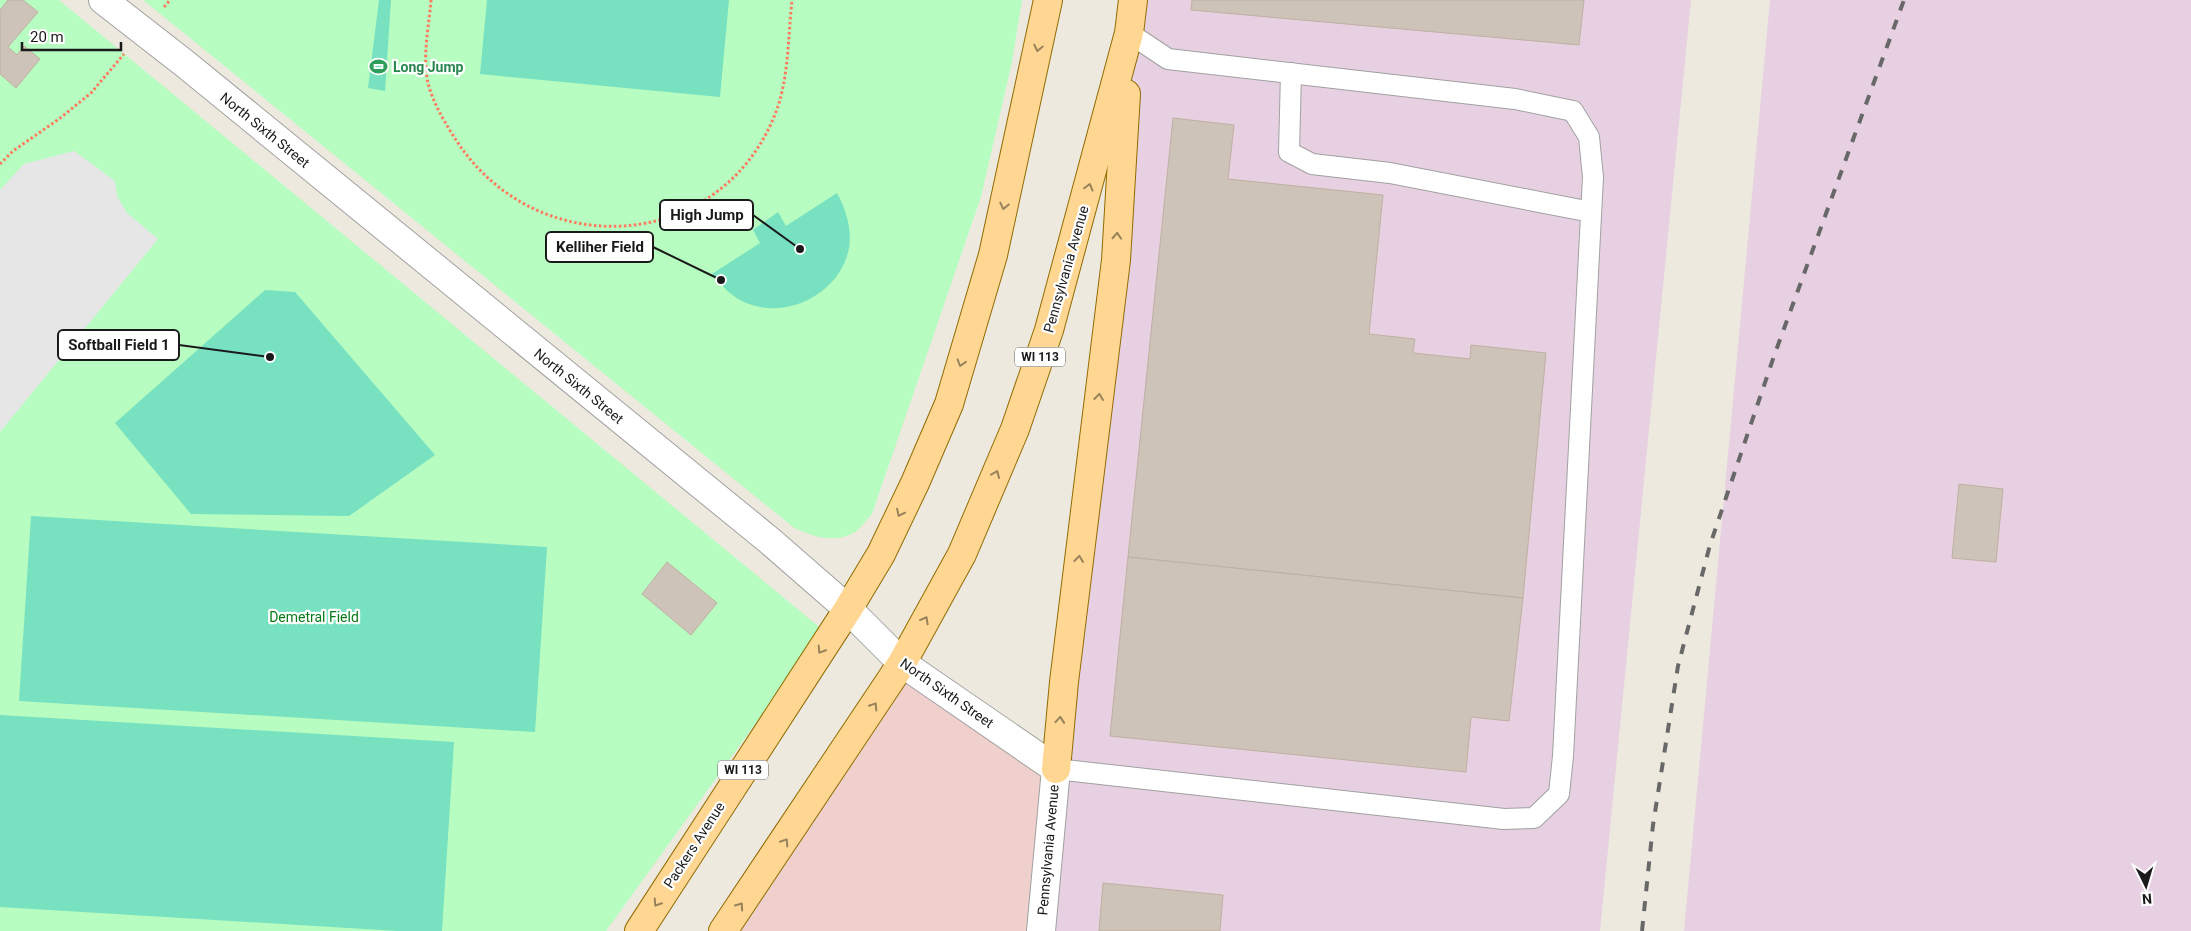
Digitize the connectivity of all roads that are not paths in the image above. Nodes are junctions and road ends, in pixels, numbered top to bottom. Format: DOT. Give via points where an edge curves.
graph roads {
  1 [pos="103,0"];
  2 [pos="1048,0"];
  3 [pos="1133,0"];
  4 [pos="1129,33"];
  5 [pos="1291,73"];
  6 [pos="1591,212"];
  7 [pos="848,609"];
  8 [pos="902,663"];
  9 [pos="1056,769"];
  10 [pos="639,931"];
  11 [pos="724,931"];
  12 [pos="1041,931"];
  1 -- 7 [label="street, North Sixth Street" via="770,541"];
  2 -- 7 [label="main road, WI 113, one-way" via="993,255 949,404 881,554"];
  3 -- 4 [label="main road, Pennsylvania Avenue / WI 113"];
  4 -- 5 [label="lane" via="1168,59"];
  8 -- 4 [label="main road, Pennsylvania Avenue / WI 113, one-way" via="962,554 1015,429 1049,330"];
  9 -- 4 [label="main road, one-way" via="1116,260"];
  5 -- 6 [label="lane" via="1289,152 1312,164 1390,173"];
  5 -- 6 [label="lane" via="1515,99 1573,111 1589,137 1593,177"];
  6 -- 9 [label="lane" via="1559,794 1534,818 1504,819"];
  7 -- 8 [label="street, North Sixth Street"];
  7 -- 10 [label="main road, Packers Avenue / WI 113, one-way"];
  8 -- 9 [label="street, North Sixth Street"];
  11 -- 8 [label="main road, WI 113, one-way"];
  9 -- 12 [label="street, Pennsylvania Avenue"];
}
